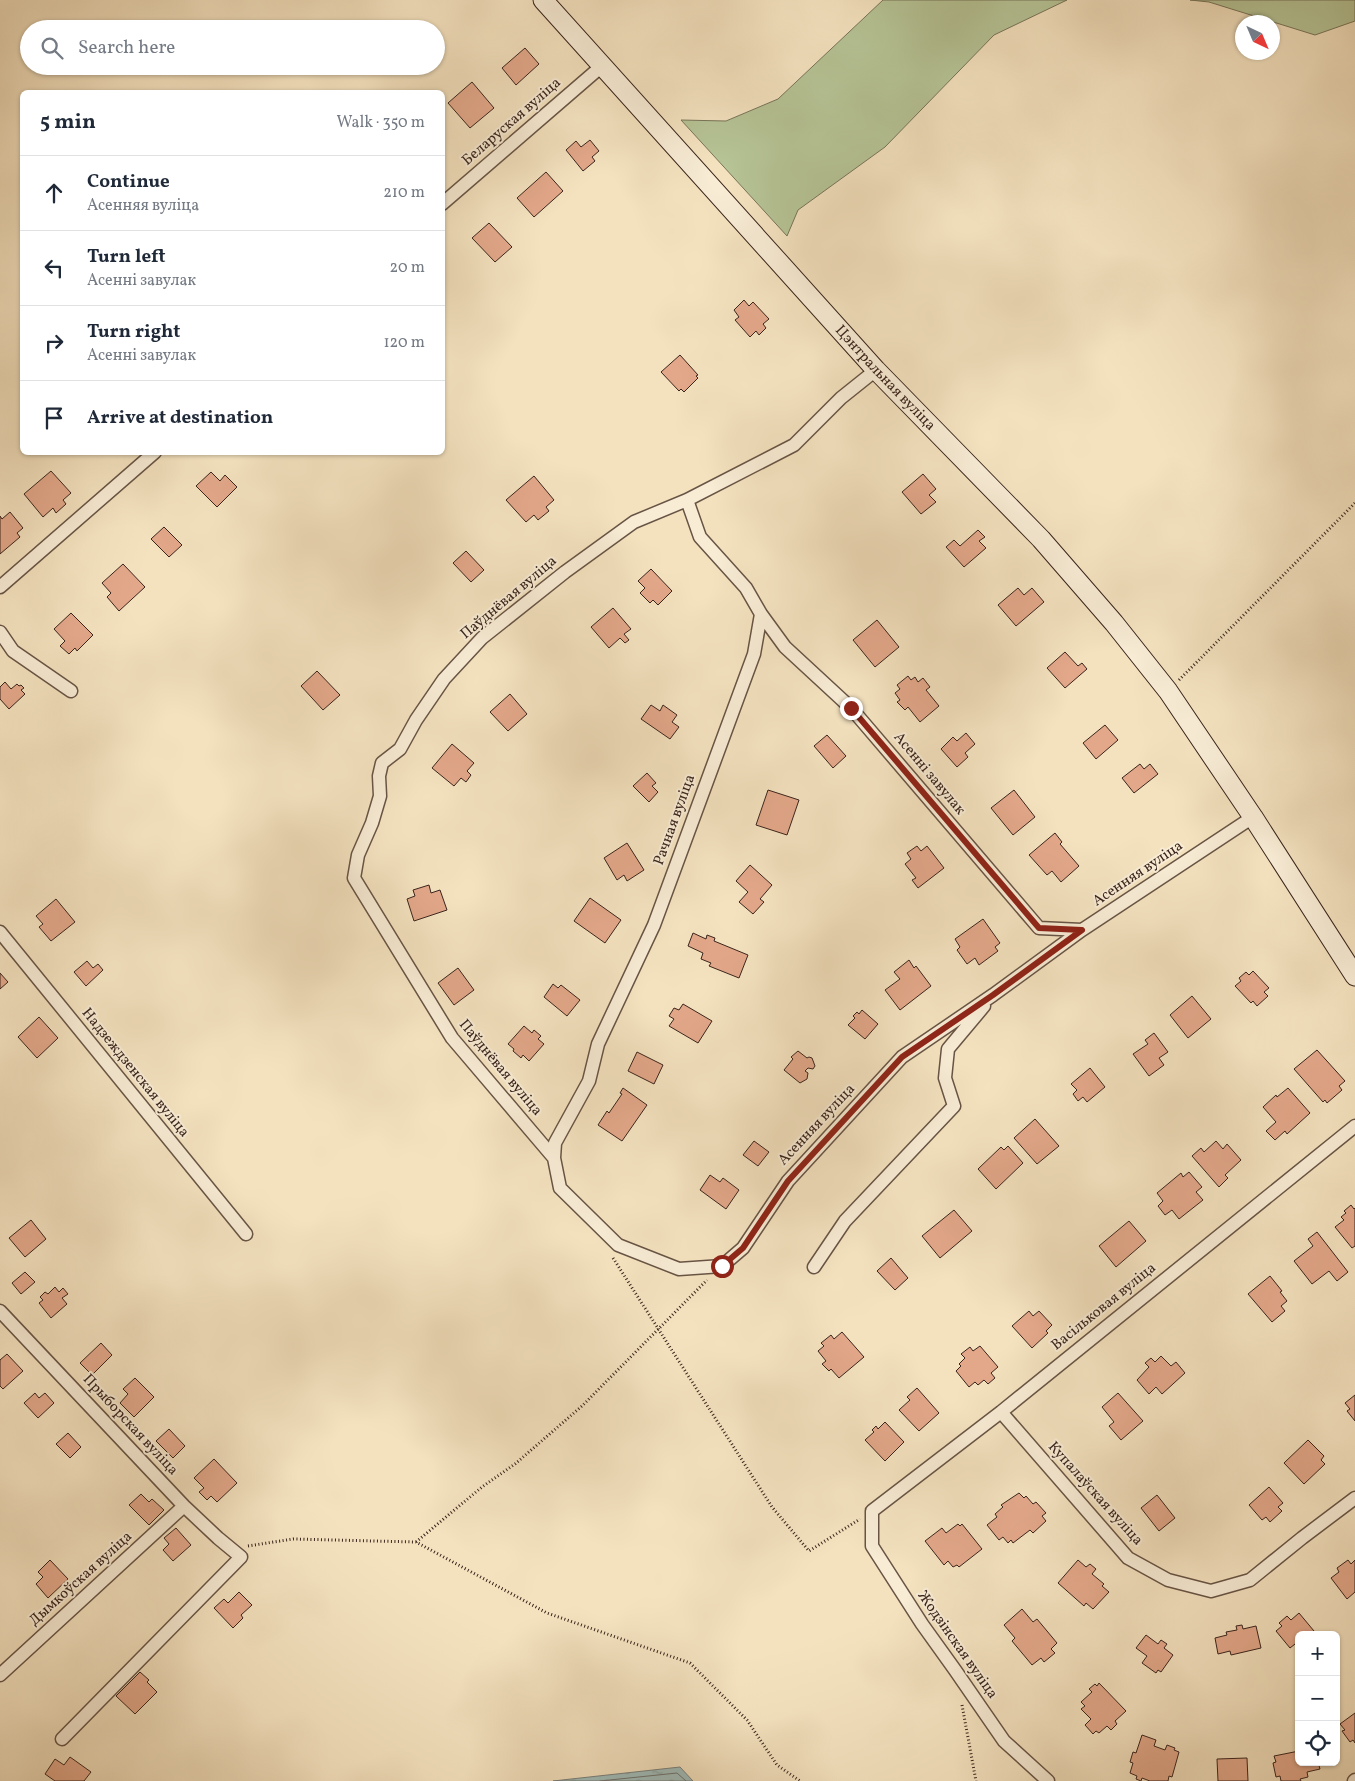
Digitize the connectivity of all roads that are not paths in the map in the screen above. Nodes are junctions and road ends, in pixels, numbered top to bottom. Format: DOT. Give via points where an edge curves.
graph roads {
  1 [pos="543,0"];
  2 [pos="603,65"];
  3 [pos="445,201"];
  4 [pos="876,370"];
  5 [pos="152,455"];
  6 [pos="687,500"];
  7 [pos="0,587"];
  8 [pos="760,614"];
  9 [pos="0,632"];
  10 [pos="71,691"];
  11 [pos="1253,817"];
  12 [pos="1082,930"];
  13 [pos="0,932"];
  14 [pos="1355,976"];
  15 [pos="993,995"];
  16 [pos="1355,1126"];
  17 [pos="554,1158"];
  18 [pos="246,1234"];
  19 [pos="814,1268"];
  20 [pos="0,1311"];
  21 [pos="1001,1412"];
  22 [pos="1355,1498"];
  23 [pos="184,1506"];
  24 [pos="872,1512"];
  25 [pos="0,1675"];
  26 [pos="62,1739"];
  27 [pos="1048,1781"];
  1 -- 2 [label="street, Цэнтральная вуліца"];
  2 -- 3 [label="street, Беларуская вуліца"];
  2 -- 4 [label="street, Цэнтральная вуліца"];
  4 -- 6 [label="street, Паўднёвая вуліца" via="841,398 794,444"];
  4 -- 11 [label="street, Цэнтральная вуліца" via="1040,539 1114,623 1168,692"];
  5 -- 7 [label="street"];
  6 -- 8 [label="street" via="700,537 746,588"];
  6 -- 17 [label="street, Паўднёвая вуліца" via="634,522 565,572 482,638 444,679 400,749 382,764 378,776 380,796 358,855 354,878 452,1038"];
  8 -- 12 [label="street, Асенні завулак" via="785,646 851,708 1039,928"];
  8 -- 17 [label="street, Рачная вуліца" via="754,654 654,925 598,1044 589,1081 555,1143"];
  9 -- 10 [label="street" via="13,650"];
  11 -- 12 [label="street, Асенняя вуліца"];
  11 -- 14 [label="street, Цэнтральная вуліца"];
  12 -- 15 [label="street, Асенняя вуліца"];
  13 -- 18 [label="street, Надзеждзенская вуліца"];
  15 -- 17 [label="street, Асенняя вуліца" via="902,1057 788,1181 743,1248 722,1266 679,1269 613,1247 560,1188"];
  15 -- 19 [label="street, Асенняя вуліца" via="948,1049 945,1078 954,1106 845,1222"];
  16 -- 21 [label="street, Васільковая вуліца"];
  20 -- 23 [label="street, Прыборская вуліца"];
  21 -- 22 [label="street, Купалаўская вуліца" via="1128,1558 1168,1580 1211,1591 1250,1580"];
  21 -- 24 [label="street, Васільковая вуліца"];
  23 -- 25 [label="street, Дымкоўская вуліца"];
  23 -- 26 [label="street, Прыборская вуліца" via="236,1553"];
  24 -- 27 [label="street, Жодзінская вуліца" via="872,1546 922,1624 1004,1741"];
}
